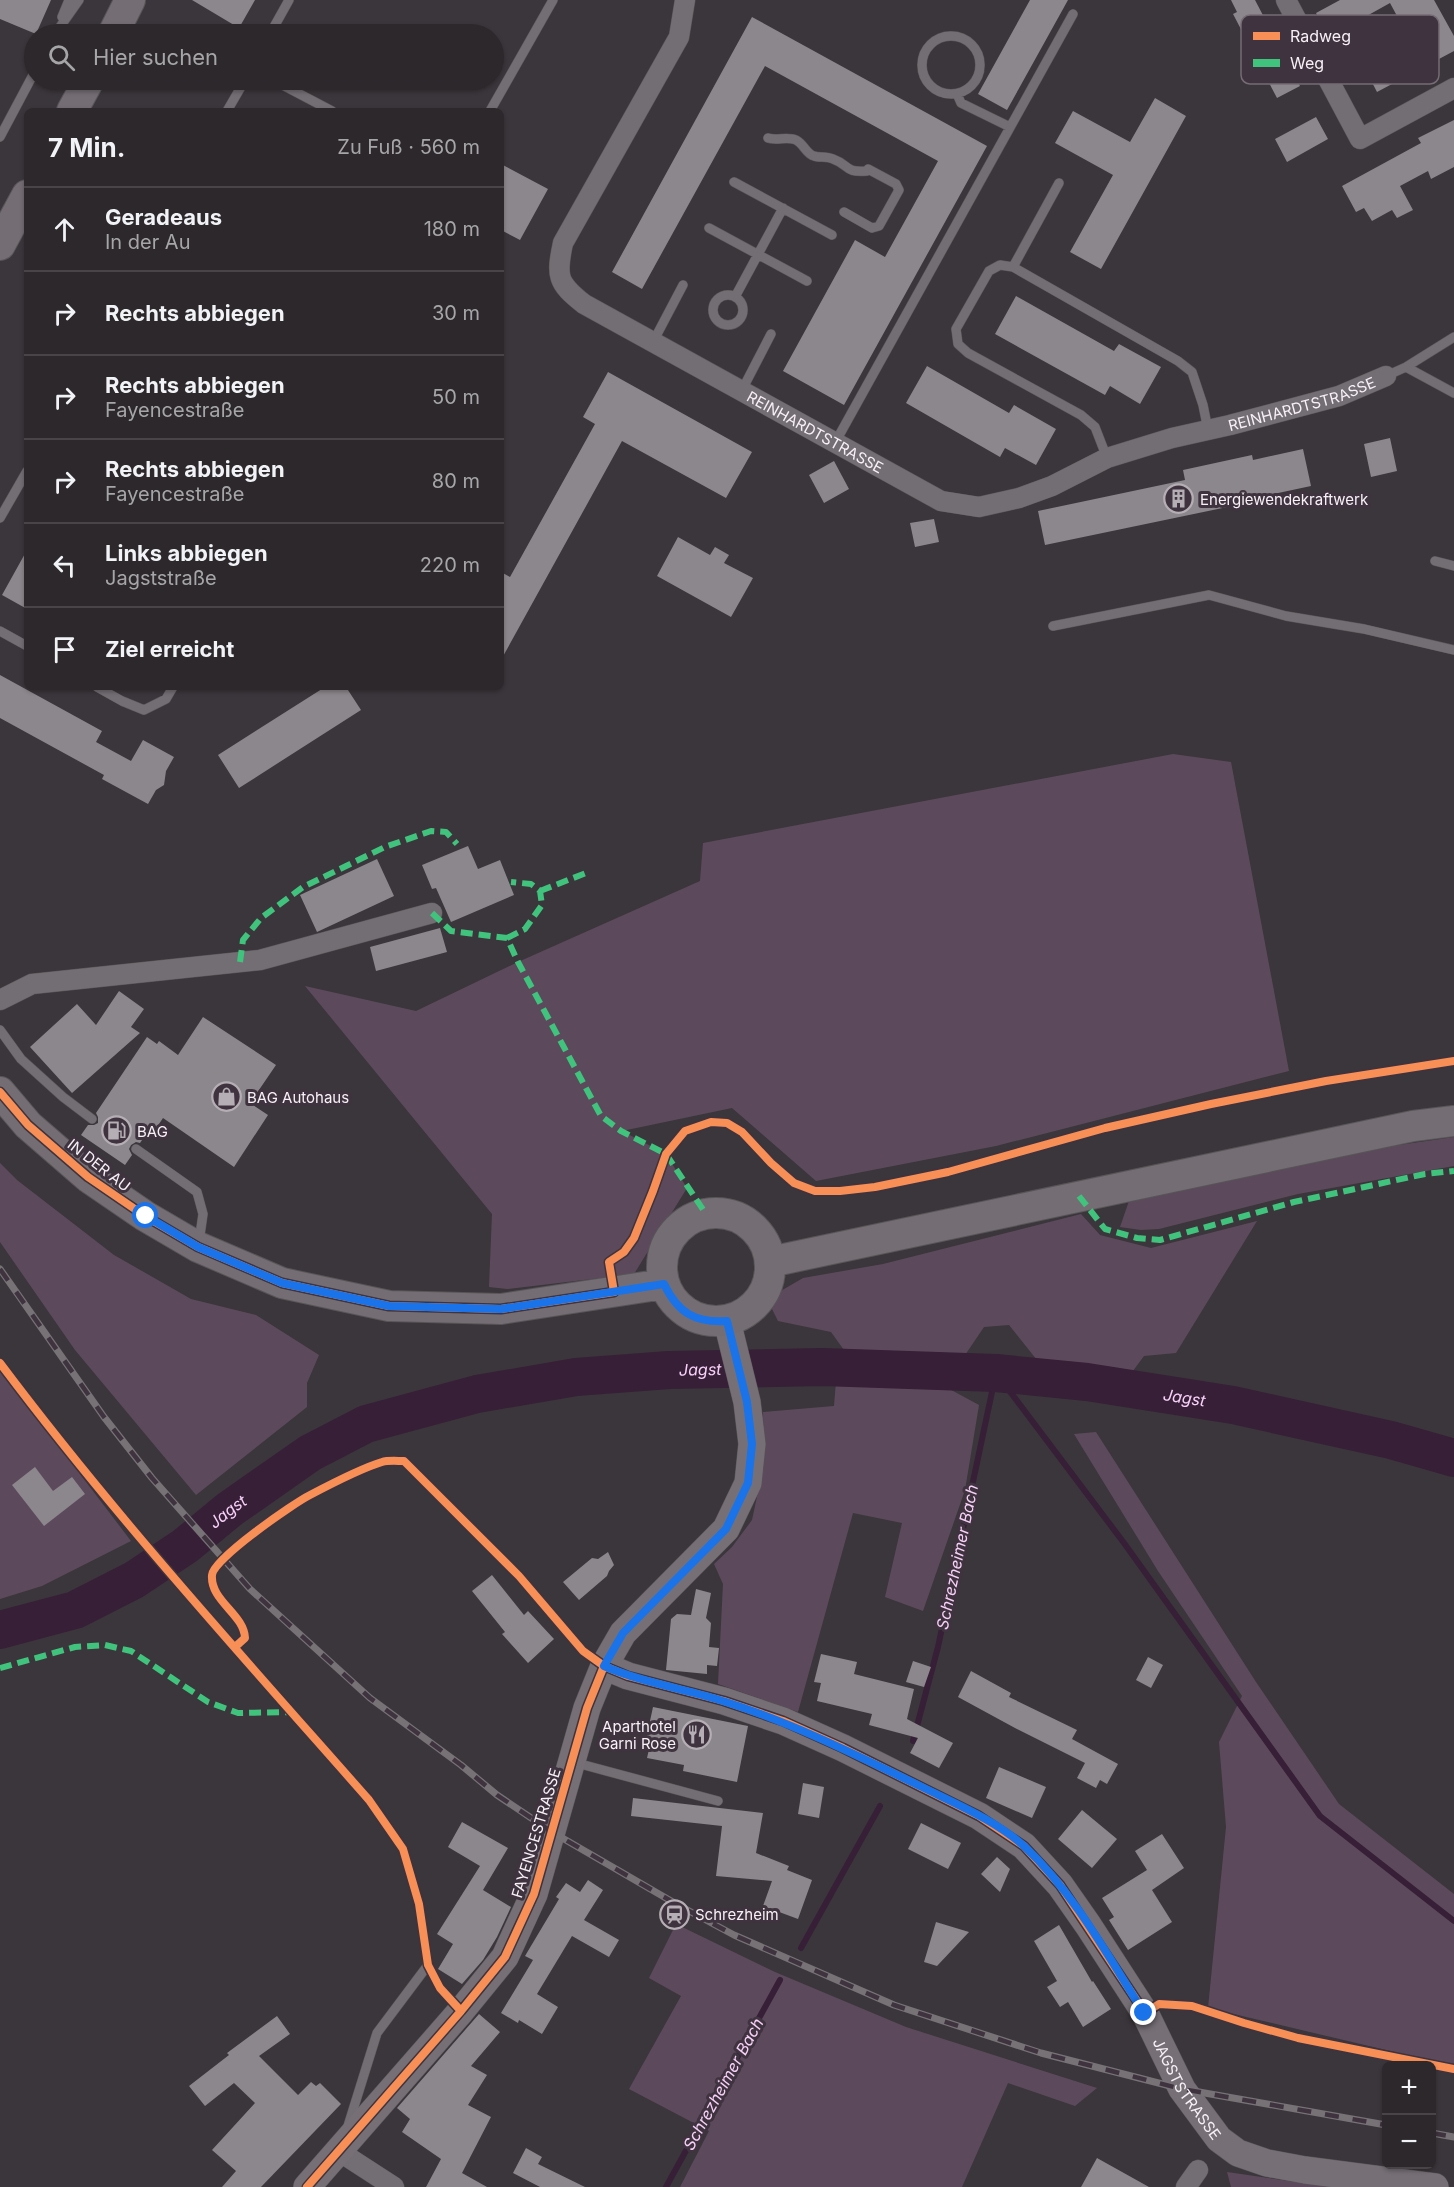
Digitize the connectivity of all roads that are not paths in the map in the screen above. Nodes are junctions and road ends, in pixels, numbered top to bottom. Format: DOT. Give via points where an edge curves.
graph roads {
  1 [pos="69,0"];
  2 [pos="79,0"];
  3 [pos="130,0"];
  4 [pos="289,0"];
  5 [pos="553,0"];
  6 [pos="685,0"];
  7 [pos="1286,0"];
  8 [pos="1073,14"];
  9 [pos="1294,15"];
  10 [pos="60,24"];
  11 [pos="62,24"];
  12 [pos="118,24"];
  13 [pos="276,24"];
  14 [pos="1331,84"];
  15 [pos="504,86"];
  16 [pos="1454,88"];
  17 [pos="25,90"];
  18 [pos="83,90"];
  19 [pos="239,90"];
  20 [pos="292,90"];
  21 [pos="502,90"];
  22 [pos="957,94"];
  23 [pos="74,108"];
  24 [pos="229,108"];
  25 [pos="326,108"];
  26 [pos="492,108"];
  27 [pos="1010,127"];
  28 [pos="0,137"];
  29 [pos="768,138"];
  30 [pos="734,182"];
  31 [pos="1059,183"];
  32 [pos="24,201"];
  33 [pos="783,208"];
  34 [pos="844,212"];
  35 [pos="709,228"];
  36 [pos="832,235"];
  37 [pos="0,245"];
  38 [pos="758,254"];
  39 [pos="1013,267"];
  40 [pos="807,281"];
  41 [pos="683,285"];
  42 [pos="735,297"];
  43 [pos="771,334"];
  44 [pos="1454,337"];
  45 [pos="653,342"];
  46 [pos="1406,367"];
  47 [pos="1386,376"];
  48 [pos="742,390"];
  49 [pos="1454,393"];
  50 [pos="1208,430"];
  51 [pos="836,441"];
  52 [pos="1107,458"];
  53 [pos="24,476"];
  54 [pos="0,518"];
  55 [pos="1435,561"];
  56 [pos="1454,566"];
  57 [pos="1053,626"];
  58 [pos="0,631"];
  59 [pos="24,644"];
  60 [pos="1454,650"];
  61 [pos="102,690"];
  62 [pos="171,690"];
  63 [pos="432,913"];
  64 [pos="0,1000"];
  65 [pos="0,1030"];
  66 [pos="0,1092"];
  67 [pos="92,1119"];
  68 [pos="1454,1121"];
  69 [pos="136,1149"];
  70 [pos="198,1247"];
  71 [pos="770,1262"];
  72 [pos="664,1284"];
  73 [pos="730,1334"];
  74 [pos="404,1461"];
  75 [pos="604,1666"];
  76 [pos="572,1762"];
  77 [pos="718,1801"];
  78 [pos="428,1965"];
  79 [pos="1144,2013"];
  80 [pos="1454,2069"];
  81 [pos="340,2152"];
  82 [pos="1198,2170"];
  83 [pos="307,2187"];
  84 [pos="394,2187"];
  85 [pos="1186,2187"];
  86 [pos="1435,2187"];
  1 -- 10 [label="lane"];
  2 -- 11 [label="lane"];
  3 -- 12 [label="main road"];
  4 -- 13 [label="lane"];
  5 -- 15 [label="lane"];
  6 -- 45 [label="street, REINHARDTSTRASSE" via="679,37 563,243 558,268 566,290"];
  7 -- 9 [label="street"];
  8 -- 27 [label="lane"];
  14 -- 16 [label="street" via="1360,139"];
  17 -- 28 [label="lane"];
  18 -- 23 [label="main road"];
  19 -- 24 [label="lane"];
  20 -- 25 [label="lane"];
  21 -- 26 [label="lane"];
  22 -- 22 [label="lane" via="974,84 979,76 980,57 976,48 961,36 941,37 926,49 922,58 924,77 938,91"];
  22 -- 27 [label="lane" via="961,103"];
  27 -- 51 [label="lane"];
  29 -- 34 [label="lane" via="795,140 814,157 834,159 850,171 867,170 897,184 899,190 879,226 872,228"];
  30 -- 33 [label="lane"];
  31 -- 39 [label="lane"];
  32 -- 37 [label="main road"];
  33 -- 36 [label="lane"];
  33 -- 38 [label="lane"];
  35 -- 38 [label="lane"];
  38 -- 40 [label="lane"];
  38 -- 42 [label="lane"];
  39 -- 50 [label="lane" via="1192,372"];
  39 -- 52 [label="lane" via="1000,265 989,271 956,329 958,344 1082,415 1095,427"];
  41 -- 45 [label="lane"];
  43 -- 48 [label="lane"];
  44 -- 46 [label="lane"];
  45 -- 48 [label="street, REINHARDTSTRASSE"];
  46 -- 47 [label="lane"];
  46 -- 49 [label="lane"];
  47 -- 50 [label="street, REINHARDTSTRASSE" via="1338,396"];
  48 -- 51 [label="street, REINHARDTSTRASSE"];
  50 -- 52 [label="street, REINHARDTSTRASSE"];
  51 -- 52 [label="street, REINHARDTSTRASSE" via="941,501 979,507 1052,486"];
  53 -- 54 [label="lane"];
  55 -- 56 [label="lane"];
  57 -- 60 [label="lane" via="1209,595 1286,616"];
  58 -- 59 [label="lane"];
  61 -- 62 [label="lane" via="144,710 166,699"];
  63 -- 64 [label="street" via="261,960 32,984"];
  65 -- 67 [label="lane" via="21,1059"];
  66 -- 70 [label="main road, IN DER AU" via="28,1125 88,1177"];
  68 -- 71 [label="main road" via="1413,1126"];
  69 -- 70 [label="lane" via="197,1192 203,1214"];
  70 -- 72 [label="main road, IN DER AU" via="282,1283 389,1306 501,1309"];
  71 -- 72 [label="main road" via="766,1244 741,1219 724,1213 706,1214 689,1220 665,1248"];
  71 -- 73 [label="main road" via="770,1278 764,1293"];
  72 -- 73 [label="main road" via="682,1310"];
  73 -- 75 [label="main road, FAYENCESTRASSE" via="747,1402 752,1444 748,1483 726,1529 623,1633"];
  74 -- 75 [label="lane" via="519,1576 583,1651"];
  75 -- 76 [label="main road, FAYENCESTRASSE" via="586,1708"];
  75 -- 79 [label="main road, JAGSTSTRASSE" via="783,1721 979,1816 1024,1846 1060,1885"];
  76 -- 77 [label="lane"];
  76 -- 81 [label="main road, FAYENCESTRASSE" via="534,1894 505,1957"];
  78 -- 81 [label="lane" via="377,2033"];
  79 -- 80 [label="lane" via="1159,2004 1192,2006 1298,2038"];
  79 -- 86 [label="main road, JAGSTSTRASSE" via="1182,2089 1219,2139 1238,2153 1305,2170"];
  81 -- 83 [label="main road, FAYENCESTRASSE"];
  81 -- 84 [label="street"];
  82 -- 85 [label="street"];
}
